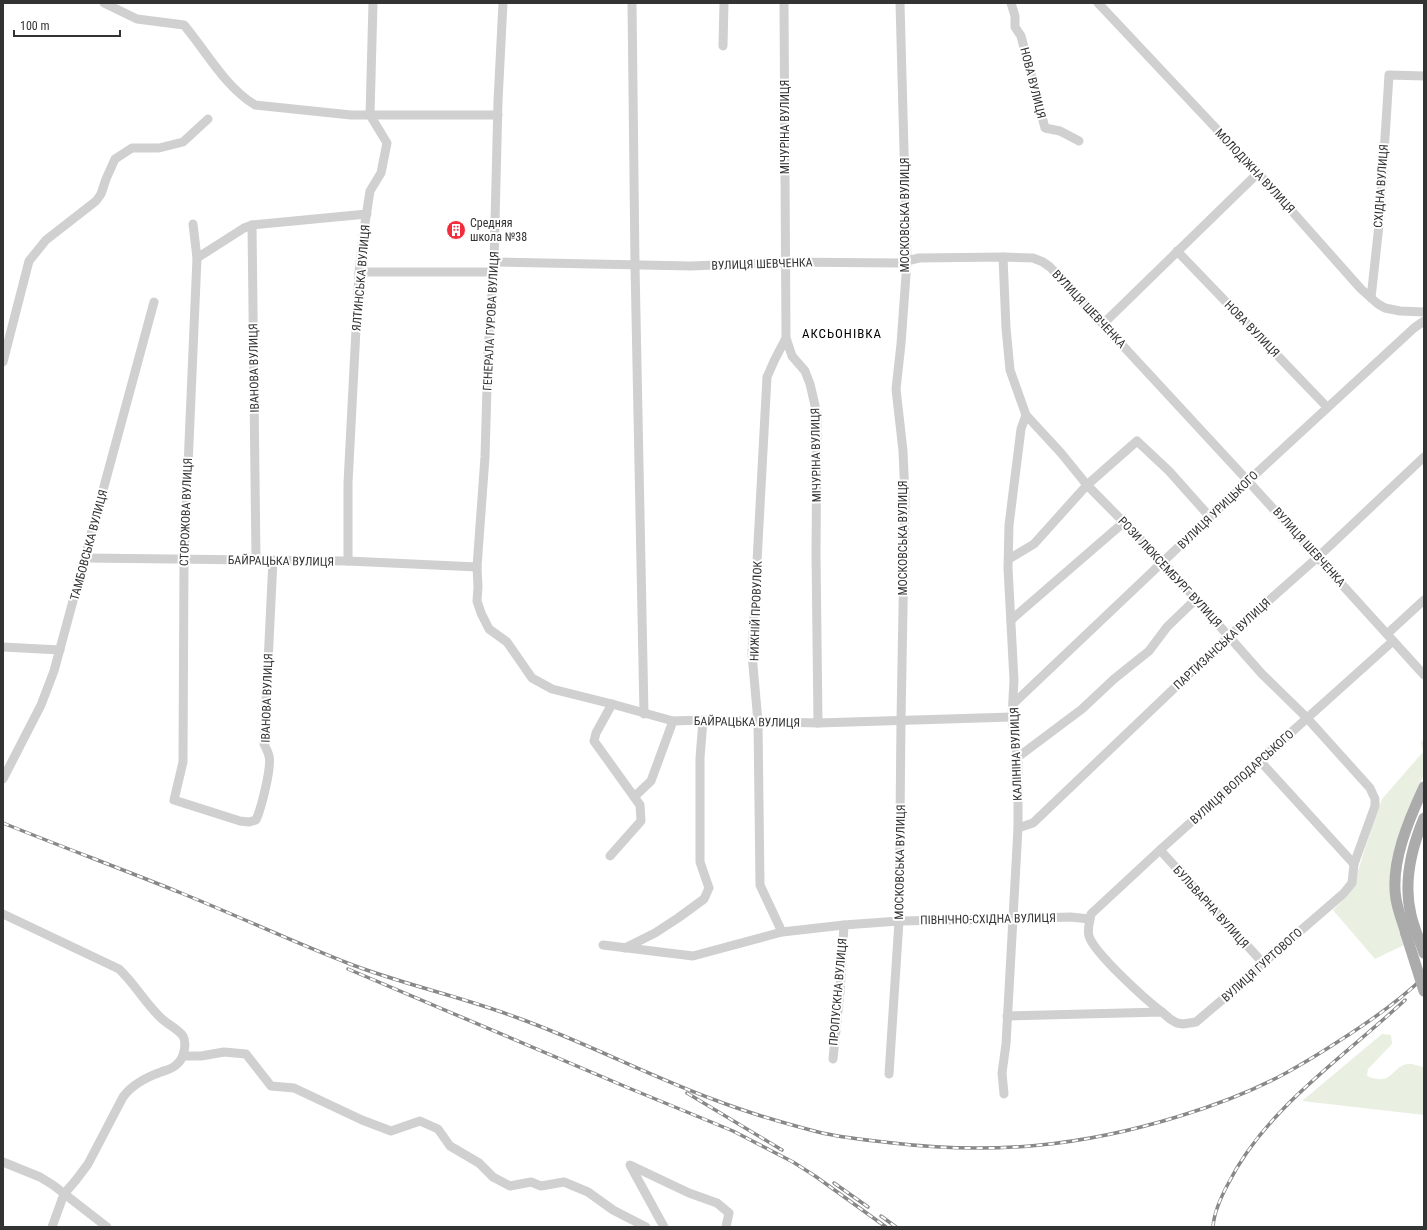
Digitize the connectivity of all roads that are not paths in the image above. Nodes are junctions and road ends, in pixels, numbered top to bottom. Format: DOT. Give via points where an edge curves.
graph roads {
  1 [pos="104,3"];
  2 [pos="373,3"];
  3 [pos="503,3"];
  4 [pos="632,3"];
  5 [pos="724,3"];
  6 [pos="784,3"];
  7 [pos="900,3"];
  8 [pos="1012,3"];
  9 [pos="1098,3"];
  10 [pos="723,46"];
  11 [pos="1424,76"];
  12 [pos="498,114"];
  13 [pos="370,115"];
  14 [pos="208,119"];
  15 [pos="1079,141"];
  16 [pos="1258,173"];
  17 [pos="367,214"];
  18 [pos="193,224"];
  19 [pos="252,224"];
  20 [pos="1177,251"];
  21 [pos="1003,257"];
  22 [pos="197,258"];
  23 [pos="907,261"];
  24 [pos="785,262"];
  25 [pos="635,265"];
  26 [pos="494,267"];
  27 [pos="359,272"];
  28 [pos="1371,298"];
  29 [pos="154,302"];
  30 [pos="1424,312"];
  31 [pos="1424,321"];
  32 [pos="1103,324"];
  33 [pos="786,338"];
  34 [pos="3,362"];
  35 [pos="1327,407"];
  36 [pos="1026,415"];
  37 [pos="1424,457"];
  38 [pos="1248,481"];
  39 [pos="1087,485"];
  40 [pos="1210,517"];
  41 [pos="1123,523"];
  42 [pos="1318,557"];
  43 [pos="86,558"];
  44 [pos="184,559"];
  45 [pos="1008,559"];
  46 [pos="256,560"];
  47 [pos="273,560"];
  48 [pos="348,561"];
  49 [pos="1162,562"];
  50 [pos="477,567"];
  51 [pos="1196,599"];
  52 [pos="1424,600"];
  53 [pos="1011,620"];
  54 [pos="1229,636"];
  55 [pos="1390,638"];
  56 [pos="507,642"];
  57 [pos="3,647"];
  58 [pos="60,650"];
  59 [pos="1424,675"];
  60 [pos="1014,703"];
  61 [pos="612,704"];
  62 [pos="644,714"];
  63 [pos="1012,717"];
  64 [pos="1307,718"];
  65 [pos="703,720"];
  66 [pos="673,721"];
  67 [pos="901,721"];
  68 [pos="758,722"];
  69 [pos="818,724"];
  70 [pos="1018,757"];
  71 [pos="1260,761"];
  72 [pos="3,779"];
  73 [pos="1424,787"];
  74 [pos="634,797"];
  75 [pos="174,800"];
  76 [pos="1424,818"];
  77 [pos="1018,828"];
  78 [pos="1160,850"];
  79 [pos="610,856"];
  80 [pos="1354,864"];
  81 [pos="3,914"];
  82 [pos="1091,917"];
  83 [pos="1012,919"];
  84 [pos="899,921"];
  85 [pos="844,925"];
  86 [pos="782,932"];
  87 [pos="1412,933"];
  88 [pos="603,945"];
  89 [pos="624,948"];
  90 [pos="1424,953"];
  91 [pos="1263,963"];
  92 [pos="1424,991"];
  93 [pos="1162,1012"];
  94 [pos="1007,1016"];
  95 [pos="183,1056"];
  96 [pos="833,1059"];
  97 [pos="889,1074"];
  98 [pos="1004,1094"];
  99 [pos="3,1162"];
  100 [pos="64,1194"];
  101 [pos="52,1227"];
  102 [pos="107,1227"];
  103 [pos="646,1227"];
  104 [pos="664,1227"];
  105 [pos="726,1227"];
  1 -- 13 [label="street" via="137,19 184,25 210,60 245,99 255,105"];
  2 -- 13 [label="street"];
  3 -- 12 [label="street, ГЕНЕРАЛА ГУРОВА ВУЛИЦЯ"];
  4 -- 25 [label="street"];
  5 -- 10 [label="street"];
  6 -- 24 [label="street, МІЧУРІНА ВУЛИЦЯ"];
  7 -- 23 [label="street, МОСКОВСЬКА ВУЛИЦЯ"];
  8 -- 15 [label="street, НОВА ВУЛИЦЯ" via="1015,26 1021,36 1045,128 1060,131"];
  9 -- 16 [label="street, МОЛОДІЖНА ВУЛИЦЯ"];
  11 -- 28 [label="street, СХІДНА ВУЛИЦЯ" via="1389,75 1380,216"];
  12 -- 13 [label="street"];
  12 -- 26 [label="street, ГЕНЕРАЛА ГУРОВА ВУЛИЦЯ"];
  13 -- 17 [label="street, ЯЛТИНСЬКА ВУЛИЦЯ" via="387,143 381,173 370,190"];
  14 -- 34 [label="street" via="183,142 159,148 132,148 115,159 96,201 46,240 29,261"];
  16 -- 20 [label="street"];
  16 -- 28 [label="street, МОЛОДІЖНА ВУЛИЦЯ"];
  17 -- 19 [label="street"];
  17 -- 27 [label="street, ЯЛТИНСЬКА ВУЛИЦЯ"];
  18 -- 22 [label="street, СТОРОЖОВА ВУЛИЦЯ"];
  19 -- 22 [label="street"];
  19 -- 46 [label="street, ІВАНОВА ВУЛИЦЯ"];
  20 -- 32 [label="street"];
  20 -- 35 [label="street, НОВА ВУЛИЦЯ"];
  21 -- 23 [label="street, ВУЛИЦЯ ШЕВЧЕНКА" via="919,258"];
  21 -- 32 [label="street, ВУЛИЦЯ ШЕВЧЕНКА" via="1033,258 1043,262"];
  21 -- 36 [label="street, РОЗИ ЛЮКСЕМБУРГ ВУЛИЦЯ" via="1010,370"];
  22 -- 44 [label="street, СТОРОЖОВА ВУЛИЦЯ"];
  23 -- 24 [label="street, ВУЛИЦЯ ШЕВЧЕНКА"];
  23 -- 67 [label="street, МОСКОВСЬКА ВУЛИЦЯ" via="896,389 905,497"];
  24 -- 25 [label="street, ВУЛИЦЯ ШЕВЧЕНКА" via="691,266"];
  24 -- 33 [label="street, МІЧУРІНА ВУЛИЦЯ"];
  25 -- 26 [label="street, ВУЛИЦЯ ШЕВЧЕНКА" via="534,264"];
  25 -- 62 [label="street"];
  26 -- 27 [label="street, ВУЛИЦЯ ШЕВЧЕНКА"];
  26 -- 50 [label="street, ГЕНЕРАЛА ГУРОВА ВУЛИЦЯ"];
  27 -- 48 [label="street, ЯЛТИНСЬКА ВУЛИЦЯ" via="348,483"];
  28 -- 30 [label="street, МОЛОДІЖНА ВУЛИЦЯ" via="1392,310"];
  29 -- 43 [label="street, ТАМБОВСЬКА ВУЛИЦЯ"];
  31 -- 35 [label="street, ВУЛИЦЯ УРИЦЬКОГО"];
  32 -- 38 [label="street, ВУЛИЦЯ ШЕВЧЕНКА"];
  33 -- 68 [label="street, НИЖНІЙ ПРОВУЛОК" via="768,377 752,654"];
  33 -- 69 [label="street, МІЧУРІНА ВУЛИЦЯ" via="792,356 805,371 817,414"];
  35 -- 38 [label="street, ВУЛИЦЯ УРИЦЬКОГО"];
  36 -- 39 [label="street, РОЗИ ЛЮКСЕМБУРГ ВУЛИЦЯ"];
  36 -- 45 [label="street, КАЛІНІНА ВУЛИЦЯ" via="1021,429 1013,486"];
  37 -- 42 [label="street, ПАРТИЗАНСЬКА ВУЛИЦЯ"];
  38 -- 40 [label="street, ВУЛИЦЯ УРИЦЬКОГО"];
  38 -- 42 [label="street, ВУЛИЦЯ ШЕВЧЕНКА"];
  39 -- 40 [label="street" via="1137,441 1169,471"];
  39 -- 41 [label="street, РОЗИ ЛЮКСЕМБУРГ ВУЛИЦЯ"];
  39 -- 45 [label="street" via="1034,544"];
  40 -- 49 [label="street, ВУЛИЦЯ УРИЦЬКОГО"];
  41 -- 49 [label="street, РОЗИ ЛЮКСЕМБУРГ ВУЛИЦЯ"];
  41 -- 53 [label="street"];
  42 -- 54 [label="street, ПАРТИЗАНСЬКА ВУЛИЦЯ"];
  42 -- 55 [label="street, ВУЛИЦЯ ШЕВЧЕНКА"];
  43 -- 44 [label="street, БАЙРАЦЬКА ВУЛИЦЯ"];
  43 -- 58 [label="street, ТАМБОВСЬКА ВУЛИЦЯ"];
  44 -- 46 [label="street, БАЙРАЦЬКА ВУЛИЦЯ"];
  44 -- 75 [label="street, СТОРОЖОВА ВУЛИЦЯ" via="183,762"];
  45 -- 53 [label="street, КАЛІНІНА ВУЛИЦЯ"];
  46 -- 47 [label="street, БАЙРАЦЬКА ВУЛИЦЯ"];
  47 -- 48 [label="street, БАЙРАЦЬКА ВУЛИЦЯ"];
  47 -- 75 [label="street, ІВАНОВА ВУЛИЦЯ" via="264,744 269,757 269,768 256,820 240,821"];
  48 -- 50 [label="street, БАЙРАЦЬКА ВУЛИЦЯ"];
  49 -- 51 [label="street, РОЗИ ЛЮКСЕМБУРГ ВУЛИЦЯ"];
  49 -- 60 [label="street, ВУЛИЦЯ УРИЦЬКОГО"];
  50 -- 56 [label="street, ГЕНЕРАЛА ГУРОВА ВУЛИЦЯ" via="477,601 481,613 489,629"];
  51 -- 54 [label="street, РОЗИ ЛЮКСЕМБУРГ ВУЛИЦЯ"];
  51 -- 70 [label="street" via="1167,627 1149,651 1114,678 1082,709"];
  52 -- 55 [label="street, ВУЛИЦЯ ВОЛОДАРСЬКОГО"];
  53 -- 60 [label="street, КАЛІНІНА ВУЛИЦЯ"];
  54 -- 64 [label="street, РОЗИ ЛЮКСЕМБУРГ ВУЛИЦЯ" via="1262,674"];
  54 -- 77 [label="street, ПАРТИЗАНСЬКА ВУЛИЦЯ" via="1033,823"];
  55 -- 59 [label="street, ВУЛИЦЯ ШЕВЧЕНКА"];
  55 -- 64 [label="street, ВУЛИЦЯ ВОЛОДАРСЬКОГО"];
  56 -- 61 [label="street, БАЙРАЦЬКА ВУЛИЦЯ" via="532,678 552,690"];
  57 -- 58 [label="street"];
  58 -- 72 [label="street, ТАМБОВСЬКА ВУЛИЦЯ" via="41,705"];
  60 -- 63 [label="street, КАЛІНІНА ВУЛИЦЯ"];
  61 -- 62 [label="street, БАЙРАЦЬКА ВУЛИЦЯ"];
  61 -- 74 [label="street" via="596,733 594,742"];
  62 -- 66 [label="street, БАЙРАЦЬКА ВУЛИЦЯ"];
  63 -- 67 [label="street, БАЙРАЦЬКА ВУЛИЦЯ"];
  63 -- 70 [label="street, КАЛІНІНА ВУЛИЦЯ"];
  64 -- 71 [label="street, ВУЛИЦЯ ВОЛОДАРСЬКОГО"];
  64 -- 80 [label="street, РОЗИ ЛЮКСЕМБУРГ ВУЛИЦЯ" via="1370,788 1375,799"];
  65 -- 66 [label="street, БАЙРАЦЬКА ВУЛИЦЯ"];
  65 -- 68 [label="street, БАЙРАЦЬКА ВУЛИЦЯ"];
  65 -- 89 [label="street" via="700,758 700,862 709,888 704,899 678,918"];
  66 -- 74 [label="street" via="651,781"];
  67 -- 69 [label="street, БАЙРАЦЬКА ВУЛИЦЯ"];
  67 -- 84 [label="street, МОСКОВСЬКА ВУЛИЦЯ"];
  68 -- 69 [label="street, БАЙРАЦЬКА ВУЛИЦЯ"];
  68 -- 86 [label="street, НИЖНІЙ ПРОВУЛОК" via="760,885"];
  70 -- 77 [label="street, КАЛІНІНА ВУЛИЦЯ"];
  71 -- 78 [label="street, ВУЛИЦЯ ВОЛОДАРСЬКОГО"];
  71 -- 80 [label="street"];
  73 -- 87 [label="main road" via="1405,833 1396,874 1396,898"];
  74 -- 79 [label="street" via="640,805 641,821"];
  76 -- 87 [label="main road" via="1412,855 1407,885"];
  77 -- 83 [label="street, КАЛІНІНА ВУЛИЦЯ"];
  78 -- 82 [label="street, ВУЛИЦЯ ВОЛОДАРСЬКОГО"];
  78 -- 91 [label="street, БУЛЬВАРНА ВУЛИЦЯ"];
  80 -- 91 [label="street, ВУЛИЦЯ ГУРТОВОГО" via="1352,883 1348,889"];
  81 -- 95 [label="street" via="119,969 160,1017 182,1034 185,1041"];
  82 -- 83 [label="street, ПІВНІЧНО-СХІДНА ВУЛИЦЯ"];
  82 -- 93 [label="street, ВУЛИЦЯ ГУРТОВОГО" via="1089,936 1102,954"];
  83 -- 84 [label="street, ПІВНІЧНО-СХІДНА ВУЛИЦЯ"];
  83 -- 94 [label="street, КАЛІНІНА ВУЛИЦЯ"];
  84 -- 85 [label="street, ПІВНІЧНО-СХІДНА ВУЛИЦЯ"];
  84 -- 97 [label="street, МОСКОВСЬКА ВУЛИЦЯ"];
  85 -- 86 [label="street, ПІВНІЧНО-СХІДНА ВУЛИЦЯ"];
  85 -- 96 [label="street, ПРОПУСКНА ВУЛИЦЯ"];
  86 -- 89 [label="street, ПІВНІЧНО-СХІДНА ВУЛИЦЯ" via="693,956"];
  87 -- 90 [label="main road"];
  87 -- 92 [label="main road, bridge"];
  88 -- 89 [label="street, ПІВНІЧНО-СХІДНА ВУЛИЦЯ"];
  91 -- 93 [label="street, ВУЛИЦЯ ГУРТОВОГО" via="1196,1022 1177,1023"];
  93 -- 94 [label="street"];
  94 -- 98 [label="street, КАЛІНІНА ВУЛИЦЯ" via="1002,1073"];
  95 -- 100 [label="street" via="171,1069 159,1072 128,1090 85,1168"];
  95 -- 103 [label="street" via="224,1052 246,1054 271,1086 294,1088 391,1131 420,1121 438,1129 450,1146 510,1186 531,1182 541,1186 564,1182 588,1192 613,1210"];
  99 -- 100 [label="street" via="40,1177"];
  100 -- 101 [label="street"];
  100 -- 102 [label="street"];
  104 -- 105 [label="street" via="630,1164 689,1193 717,1203 729,1213"];
}
